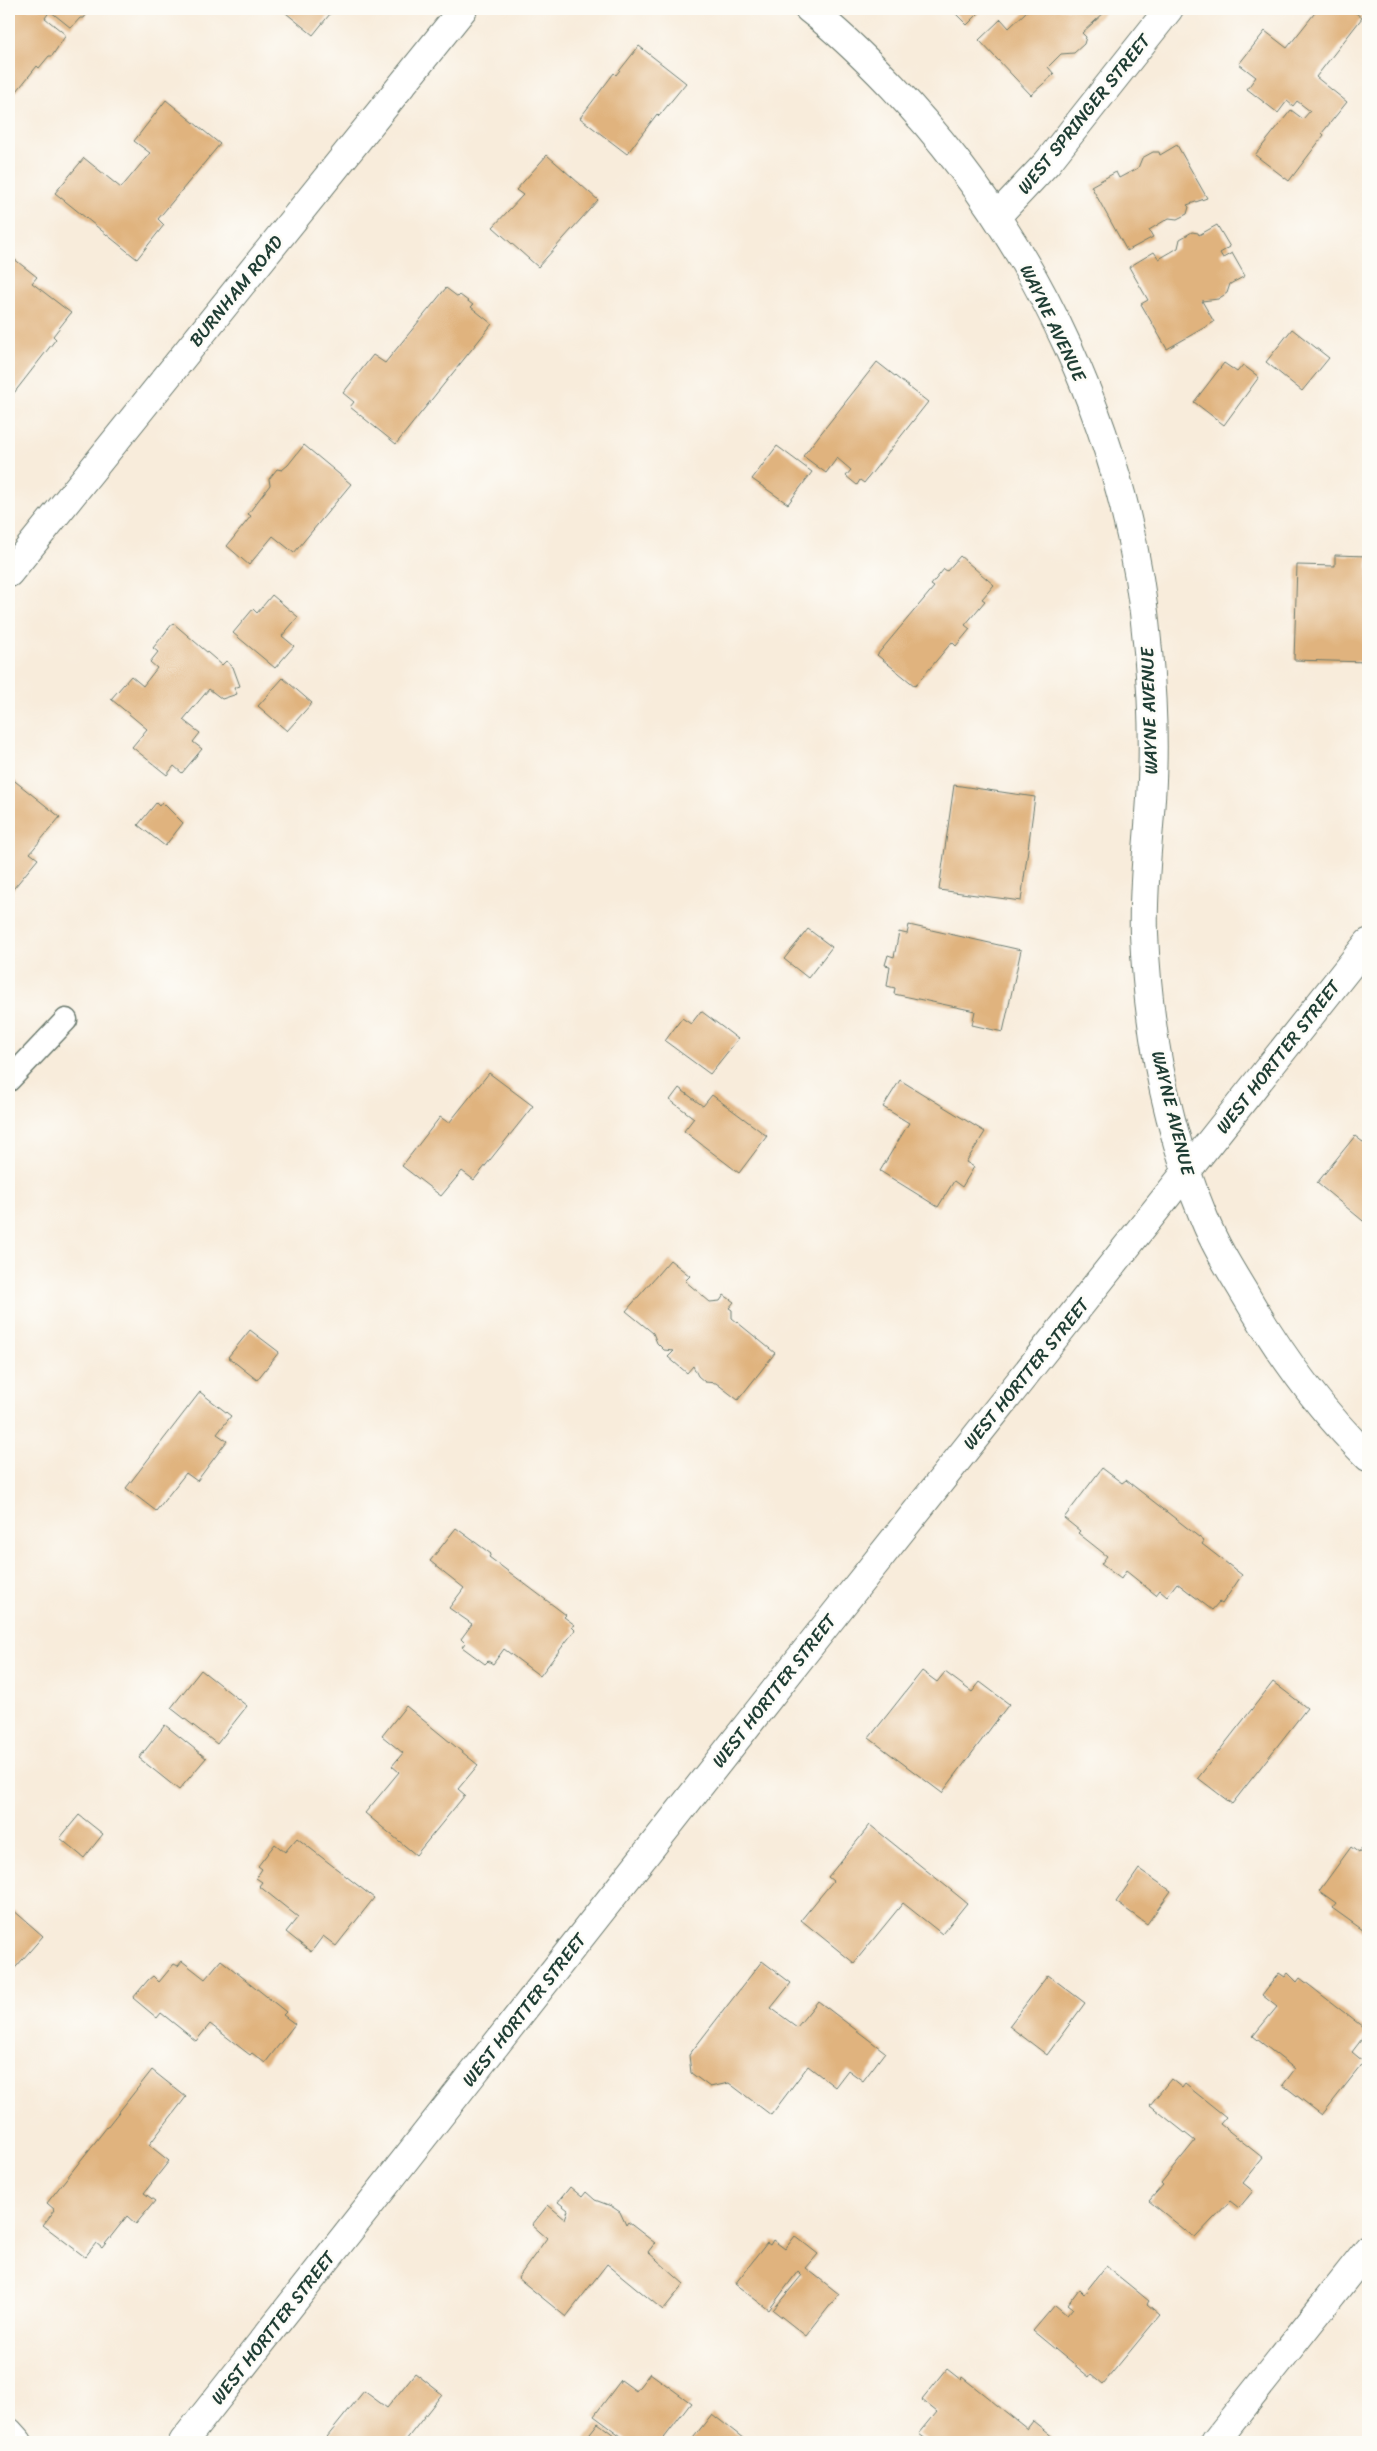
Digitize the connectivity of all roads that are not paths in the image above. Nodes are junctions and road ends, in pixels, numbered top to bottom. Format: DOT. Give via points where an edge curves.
graph roads {
  1 [pos="463,9"];
  2 [pos="809,9"];
  3 [pos="1169,9"];
  4 [pos="997,216"];
  5 [pos="9,573"];
  6 [pos="1368,943"];
  7 [pos="66,1020"];
  8 [pos="9,1080"];
  9 [pos="1187,1172"];
  10 [pos="1368,1457"];
  11 [pos="1368,2249"];
  12 [pos="9,2432"];
  13 [pos="18,2442"];
  14 [pos="183,2442"];
  15 [pos="1215,2442"];
  1 -- 5 [label="street, BURNHAM ROAD"];
  2 -- 4 [label="street, WAYNE AVENUE" via="866,59 910,106 960,164"];
  3 -- 4 [label="street, WEST SPRINGER STREET" via="1047,163"];
  4 -- 9 [label="street, WAYNE AVENUE" via="1034,278 1094,409 1115,470 1133,544 1148,648 1152,713 1144,932 1150,1014 1164,1088"];
  6 -- 9 [label="street, WEST HORTTER STREET"];
  7 -- 8 [label="lane"];
  9 -- 10 [label="street, WAYNE AVENUE" via="1205,1222 1264,1327 1297,1376 1338,1427"];
  9 -- 14 [label="street, WEST HORTTER STREET"];
  11 -- 15 [label="street"];
  12 -- 13 [label="street"];
}
